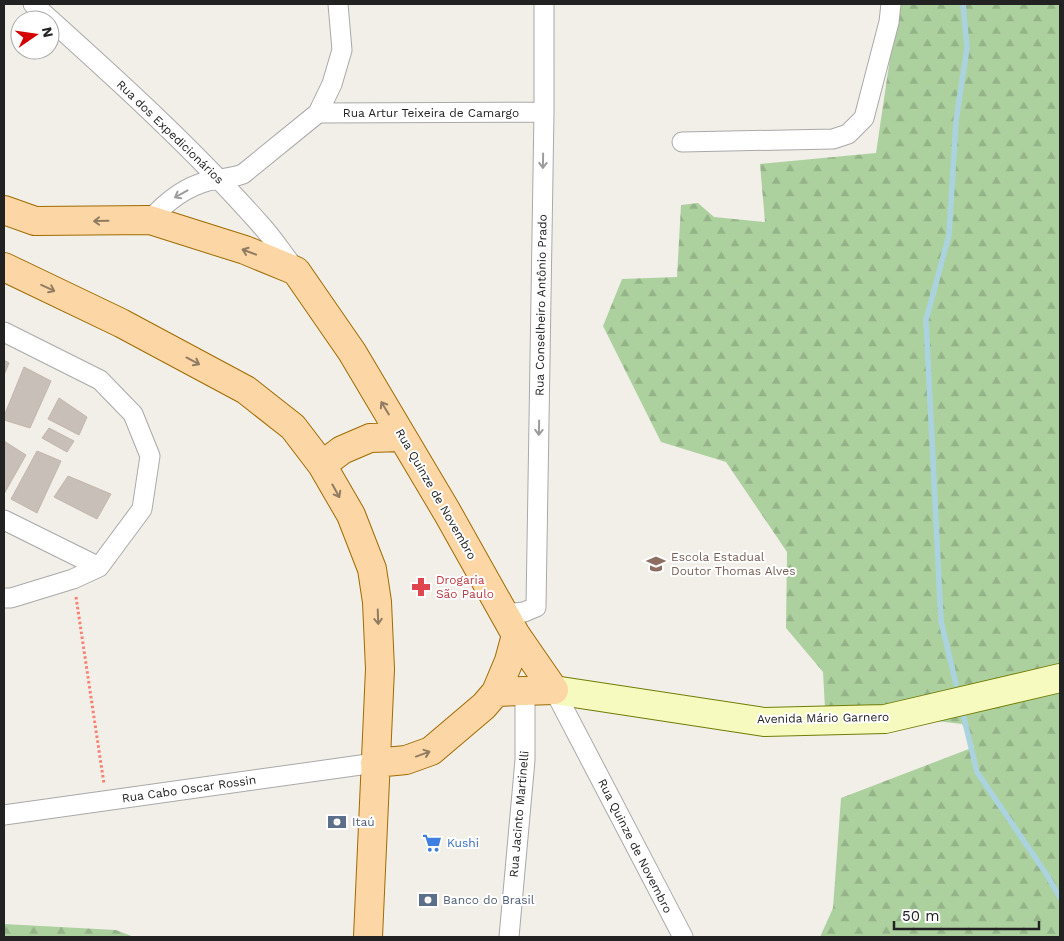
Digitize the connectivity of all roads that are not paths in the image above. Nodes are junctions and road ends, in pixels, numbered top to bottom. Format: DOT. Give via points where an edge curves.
graph roads {
  1 [pos="32,4"];
  2 [pos="338,4"];
  3 [pos="544,4"];
  4 [pos="891,4"];
  5 [pos="544,112"];
  6 [pos="318,113"];
  7 [pos="682,142"];
  8 [pos="219,180"];
  9 [pos="4,210"];
  10 [pos="150,220"];
  11 [pos="4,267"];
  12 [pos="296,271"];
  13 [pos="4,332"];
  14 [pos="402,437"];
  15 [pos="322,465"];
  16 [pos="4,520"];
  17 [pos="99,567"];
  18 [pos="4,598"];
  19 [pos="510,624"];
  20 [pos="1060,678"];
  21 [pos="554,690"];
  22 [pos="525,691"];
  23 [pos="496,692"];
  24 [pos="375,762"];
  25 [pos="4,814"];
  26 [pos="368,937"];
  27 [pos="509,937"];
  28 [pos="683,937"];
  1 -- 8 [label="street, Rua dos Expedicionários" via="140,101"];
  2 -- 6 [label="street" via="342,50 332,84"];
  3 -- 5 [label="street, Rua Conselheiro Antônio Prado"];
  4 -- 7 [label="street" via="864,118 848,134 834,139"];
  5 -- 6 [label="street, Rua Artur Teixeira de Camargo"];
  5 -- 19 [label="street, Rua Conselheiro Antônio Prado, one-way" via="536,607"];
  6 -- 8 [label="street" via="243,174"];
  8 -- 10 [label="street, one-way" via="180,194 162,206"];
  8 -- 12 [label="street, Rua dos Expedicionários" via="261,225"];
  10 -- 9 [label="main road, one-way" via="35,221"];
  12 -- 10 [label="main road, one-way" via="246,250"];
  11 -- 15 [label="main road, one-way" via="121,322 246,390 292,427"];
  14 -- 12 [label="main road, Rua Quinze de Novembro, one-way" via="352,352"];
  13 -- 17 [label="street" via="100,380 133,414 150,456 142,509"];
  14 -- 15 [label="main road" via="370,438 342,450"];
  14 -- 19 [label="main road, Rua Quinze de Novembro"];
  15 -- 24 [label="main road, one-way" via="350,515 372,569 380,668"];
  16 -- 17 [label="street"];
  17 -- 18 [label="street" via="73,579"];
  19 -- 21 [label="main road, Rua Quinze de Novembro"];
  19 -- 23 [label="main road" via="509,661"];
  20 -- 21 [label="main road, Avenida Mário Garnero" via="885,719 764,722"];
  21 -- 22 [label="main road"];
  21 -- 28 [label="street, Rua Quinze de Novembro"];
  22 -- 23 [label="main road"];
  22 -- 27 [label="street, Rua Jacinto Martinelli" via="525,760"];
  24 -- 23 [label="main road, one-way" via="406,760 431,751"];
  24 -- 25 [label="street, Rua Cabo Oscar Rossin"];
  24 -- 26 [label="main road"];
}
